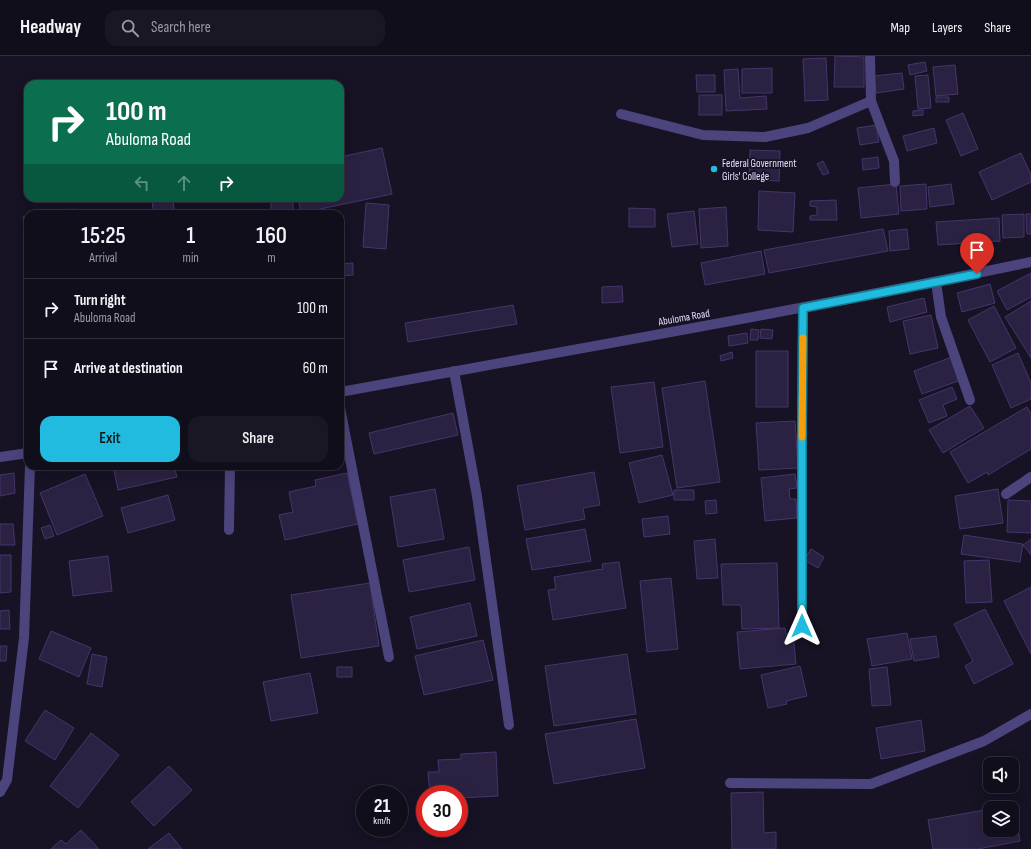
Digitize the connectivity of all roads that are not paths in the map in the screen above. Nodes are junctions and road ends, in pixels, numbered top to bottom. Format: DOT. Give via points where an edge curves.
graph roads {
  1 [pos="870,56"];
  2 [pos="871,101"];
  3 [pos="621,114"];
  4 [pos="896,182"];
  5 [pos="1031,262"];
  6 [pos="936,282"];
  7 [pos="803,308"];
  8 [pos="454,371"];
  9 [pos="344,391"];
  10 [pos="970,400"];
  11 [pos="344,428"];
  12 [pos="24,454"];
  13 [pos="0,457"];
  14 [pos="30,470"];
  15 [pos="230,470"];
  16 [pos="1031,477"];
  17 [pos="1006,494"];
  18 [pos="229,530"];
  19 [pos="802,626"];
  20 [pos="389,657"];
  21 [pos="1031,714"];
  22 [pos="509,725"];
  23 [pos="730,783"];
  24 [pos="0,792"];
  1 -- 2 [label="street"];
  2 -- 3 [label="street" via="808,128 765,137 703,136"];
  2 -- 4 [label="street" via="894,161"];
  5 -- 6 [label="street, Abuloma Road"];
  6 -- 7 [label="street, Abuloma Road"];
  6 -- 10 [label="street" via="941,316"];
  7 -- 8 [label="street, Abuloma Road"];
  7 -- 19 [label="street"];
  8 -- 9 [label="street, Abuloma Road"];
  8 -- 22 [label="street" via="477,496"];
  11 -- 20 [label="street"];
  12 -- 13 [label="street"];
  14 -- 24 [label="street" via="24,638 7,780"];
  15 -- 18 [label="street"];
  16 -- 17 [label="street"];
  21 -- 23 [label="street" via="984,741 871,784"];
}
